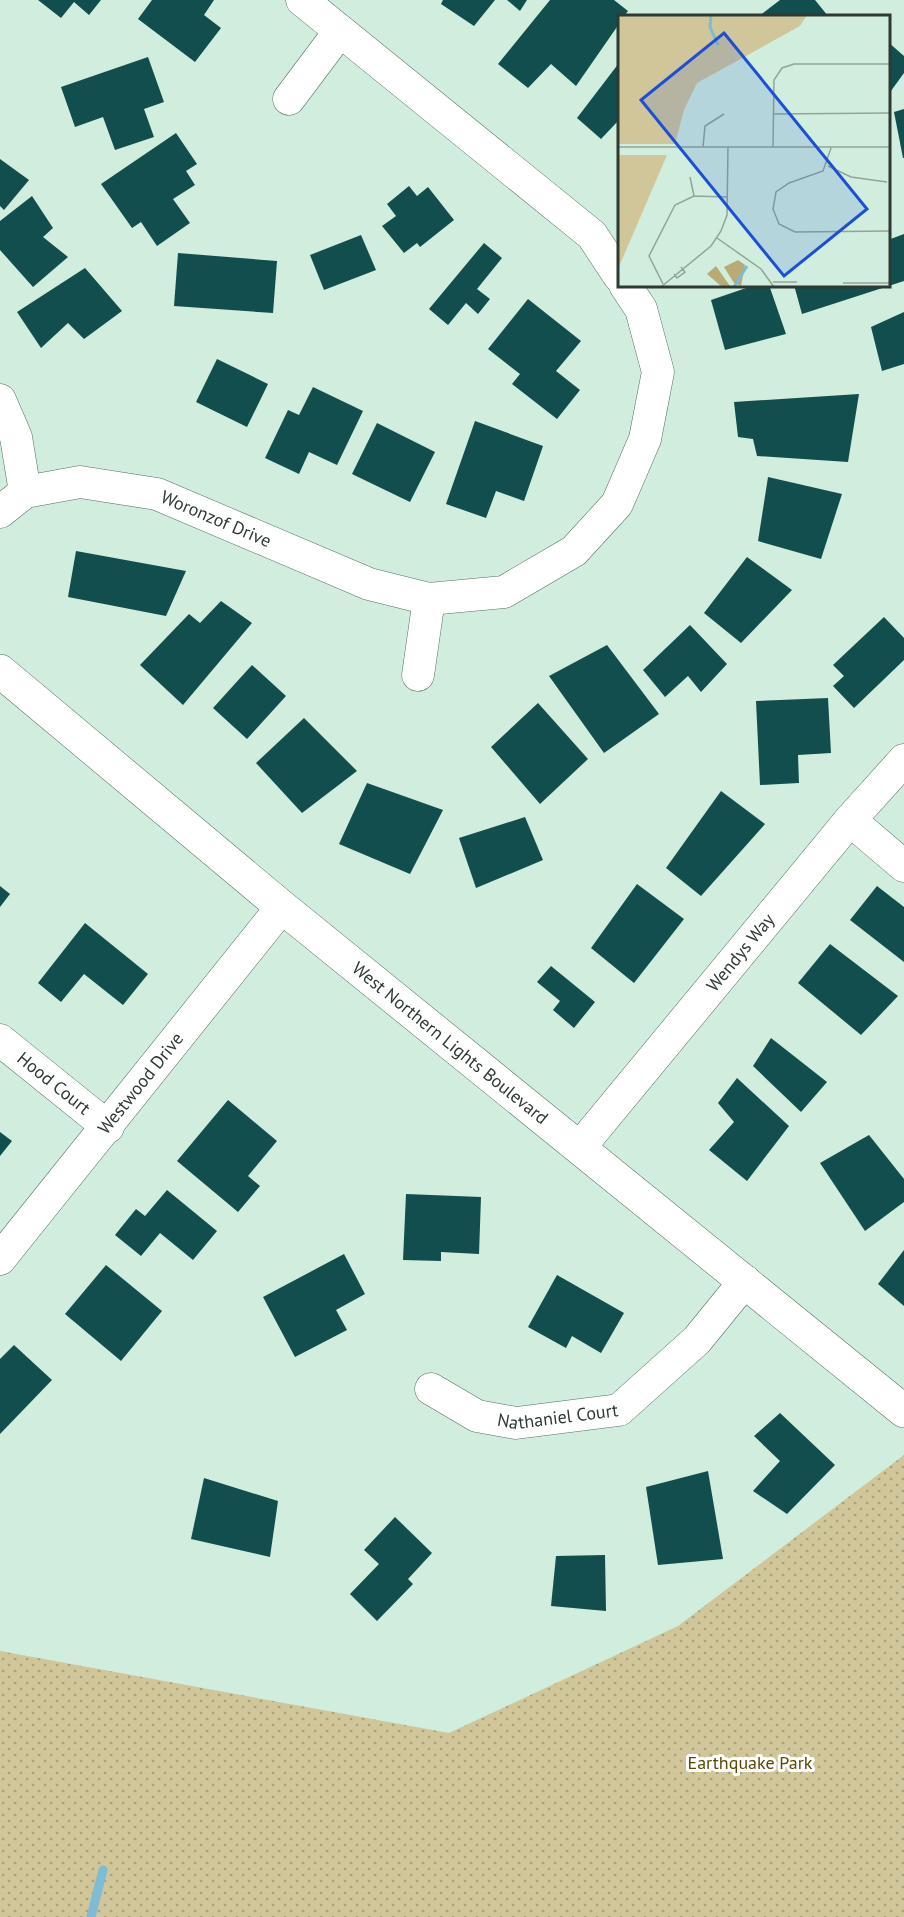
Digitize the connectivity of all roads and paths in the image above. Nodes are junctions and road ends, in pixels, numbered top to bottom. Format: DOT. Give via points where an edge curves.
graph roads {
  1 [pos="302,0"];
  2 [pos="340,31"];
  3 [pos="289,99"];
  4 [pos="618,274"];
  5 [pos="626,286"];
  6 [pos="0,400"];
  7 [pos="25,492"];
  8 [pos="0,512"];
  9 [pos="429,599"];
  10 [pos="0,671"];
  11 [pos="418,675"];
  12 [pos="904,760"];
  13 [pos="850,820"];
  14 [pos="904,866"];
  15 [pos="282,907"];
  16 [pos="0,1040"];
  17 [pos="108,1127"];
  18 [pos="580,1147"];
  19 [pos="0,1259"];
  20 [pos="746,1281"];
  21 [pos="431,1389"];
  22 [pos="904,1410"];
  1 -- 2 [label="street"];
  2 -- 3 [label="street"];
  2 -- 4 [label="street" via="592,235"];
  5 -- 9 [label="street, Woronzof Drive" via="641,309 658,372 645,439 617,504 574,551 504,592"];
  6 -- 7 [label="street" via="16,437"];
  7 -- 8 [label="street, Woronzof Drive"];
  7 -- 9 [label="street, Woronzof Drive" via="80,482 157,494 369,584"];
  9 -- 11 [label="street"];
  10 -- 15 [label="street, West Northern Lights Boulevard"];
  12 -- 13 [label="street, Wendys Way"];
  13 -- 14 [label="street"];
  13 -- 18 [label="street, Wendys Way"];
  15 -- 17 [label="street, Westwood Drive"];
  15 -- 18 [label="street, West Northern Lights Boulevard"];
  16 -- 17 [label="street, Hood Court"];
  17 -- 19 [label="street, Westwood Drive"];
  18 -- 20 [label="street, West Northern Lights Boulevard"];
  20 -- 21 [label="street, Nathaniel Court" via="697,1340 618,1410 516,1424 477,1416"];
  20 -- 22 [label="street, West Northern Lights Boulevard"];
}
